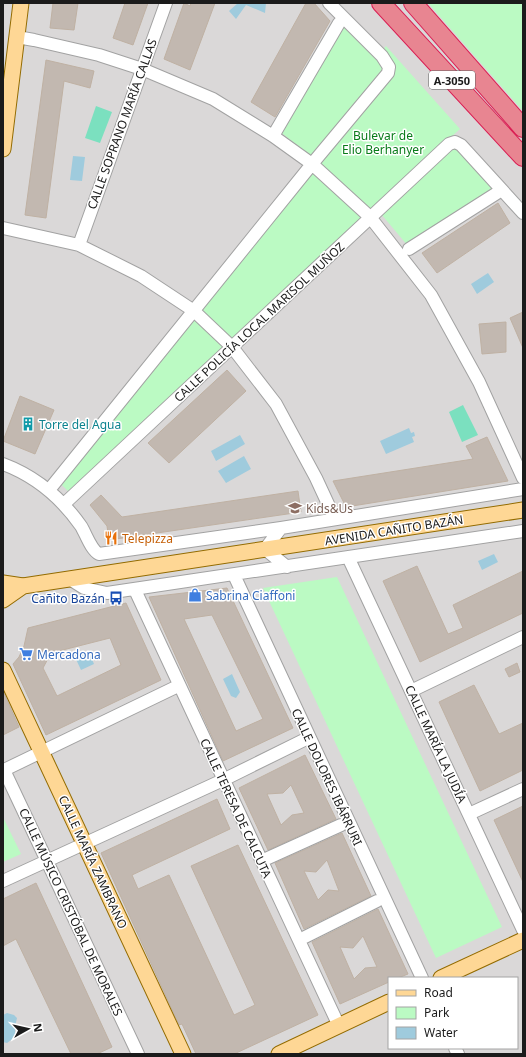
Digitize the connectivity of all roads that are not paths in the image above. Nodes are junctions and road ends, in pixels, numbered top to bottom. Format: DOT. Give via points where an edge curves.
graph roads {
  1 [pos="22,3"];
  2 [pos="166,3"];
  3 [pos="329,3"];
  4 [pos="381,3"];
  5 [pos="413,3"];
  6 [pos="339,23"];
  7 [pos="10,37"];
  8 [pos="142,69"];
  9 [pos="523,128"];
  10 [pos="272,136"];
  11 [pos="3,149"];
  12 [pos="523,158"];
  13 [pos="312,164"];
  14 [pos="497,193"];
  15 [pos="523,213"];
  16 [pos="370,217"];
  17 [pos="3,228"];
  18 [pos="79,245"];
  19 [pos="409,249"];
  20 [pos="194,311"];
  21 [pos="232,347"];
  22 [pos="3,464"];
  23 [pos="523,478"];
  24 [pos="523,489"];
  25 [pos="49,490"];
  26 [pos="64,504"];
  27 [pos="523,510"];
  28 [pos="335,519"];
  29 [pos="282,528"];
  30 [pos="523,531"];
  31 [pos="265,549"];
  32 [pos="348,557"];
  33 [pos="287,567"];
  34 [pos="234,575"];
  35 [pos="68,578"];
  36 [pos="3,584"];
  37 [pos="22,586"];
  38 [pos="134,590"];
  39 [pos="3,600"];
  40 [pos="523,638"];
  41 [pos="3,670"];
  42 [pos="178,686"];
  43 [pos="411,690"];
  44 [pos="308,738"];
  45 [pos="42,751"];
  46 [pos="4,770"];
  47 [pos="223,780"];
  48 [pos="523,789"];
  49 [pos="469,814"];
  50 [pos="341,825"];
  51 [pos="83,842"];
  52 [pos="268,858"];
  53 [pos="47,861"];
  54 [pos="3,881"];
  55 [pos="378,901"];
  56 [pos="523,930"];
  57 [pos="305,936"];
  58 [pos="523,940"];
  59 [pos="422,977"];
  60 [pos="443,977"];
  61 [pos="388,1002"];
  62 [pos="339,1026"];
  63 [pos="138,1054"];
  64 [pos="182,1054"];
  65 [pos="279,1054"];
  1 -- 7 [label="main road"];
  2 -- 8 [label="street, CALLE SOPRANO MARÍA CALLAS"];
  3 -- 13 [label="street" via="382,56 389,67 388,73"];
  4 -- 12 [label="highway, A-3050"];
  5 -- 9 [label="highway, A-3050"];
  6 -- 10 [label="street"];
  7 -- 8 [label="street" via="99,55"];
  7 -- 11 [label="main road"];
  8 -- 10 [label="street" via="213,99"];
  8 -- 18 [label="street, CALLE SOPRANO MARÍA CALLAS"];
  10 -- 13 [label="street"];
  13 -- 16 [label="street"];
  13 -- 20 [label="street"];
  14 -- 19 [label="street"];
  15 -- 16 [label="street, CALLE POLICÍA LOCAL MARISOL MUÑOZ" via="461,145 455,142 449,144"];
  16 -- 21 [label="street, CALLE POLICÍA LOCAL MARISOL MUÑOZ"];
  16 -- 23 [label="street" via="431,295 479,382"];
  17 -- 18 [label="street"];
  18 -- 20 [label="street" via="141,276"];
  20 -- 21 [label="street"];
  20 -- 25 [label="street"];
  21 -- 26 [label="street, CALLE POLICÍA LOCAL MARISOL MUÑOZ"];
  21 -- 28 [label="street" via="276,404"];
  22 -- 25 [label="street"];
  24 -- 28 [label="street, AVENIDA CAÑITO BAZÁN"];
  25 -- 26 [label="street"];
  26 -- 29 [label="street, AVENIDA CAÑITO BAZÁN" via="81,526 95,551 103,554"];
  27 -- 31 [label="main road, AVENIDA CAÑITO BAZÁN"];
  28 -- 29 [label="street, AVENIDA CAÑITO BAZÁN"];
  29 -- 31 [label="street"];
  30 -- 32 [label="street, AVENIDA CAÑITO BAZÁN"];
  31 -- 33 [label="street"];
  31 -- 35 [label="main road, AVENIDA CAÑITO BAZÁN"];
  32 -- 33 [label="street, AVENIDA CAÑITO BAZÁN"];
  32 -- 43 [label="street, CALLE MARÍA LA JUDÍA"];
  33 -- 34 [label="street, AVENIDA CAÑITO BAZÁN"];
  34 -- 38 [label="street, AVENIDA CAÑITO BAZÁN"];
  34 -- 44 [label="street, CALLE DOLORES IBÁRRURI"];
  35 -- 37 [label="main road, AVENIDA CAÑITO BAZÁN"];
  35 -- 38 [label="street, AVENIDA CAÑITO BAZÁN" via="84,588 107,593"];
  36 -- 37 [label="main road, AVENIDA CAÑITO BAZÁN"];
  37 -- 39 [label="main road, AVENIDA CAÑITO BAZÁN"];
  38 -- 42 [label="street, CALLE TERESA DE CALCUTA"];
  40 -- 43 [label="street"];
  41 -- 45 [label="main road, CALLE MARÍA ZAMBRANO"];
  42 -- 45 [label="street"];
  42 -- 47 [label="street, CALLE TERESA DE CALCUTA"];
  43 -- 49 [label="street, CALLE MARÍA LA JUDÍA"];
  44 -- 47 [label="street"];
  44 -- 59 [label="street, CALLE DOLORES IBÁRRURI"];
  45 -- 46 [label="street"];
  45 -- 51 [label="main road, CALLE MARÍA ZAMBRANO"];
  46 -- 53 [label="street, CALLE MÚSICO CRISTÓBAL DE MORALES"];
  47 -- 51 [label="street"];
  47 -- 62 [label="street, CALLE TERESA DE CALCUTA"];
  48 -- 49 [label="street"];
  49 -- 56 [label="street, CALLE MARÍA LA JUDÍA"];
  50 -- 52 [label="street"];
  51 -- 53 [label="street"];
  51 -- 64 [label="main road, CALLE MARÍA ZAMBRANO"];
  53 -- 54 [label="street"];
  53 -- 63 [label="street, CALLE MÚSICO CRISTÓBAL DE MORALES"];
  55 -- 57 [label="street"];
  58 -- 60 [label="main road"];
  61 -- 62 [label="main road"];
  62 -- 65 [label="main road"];
}
